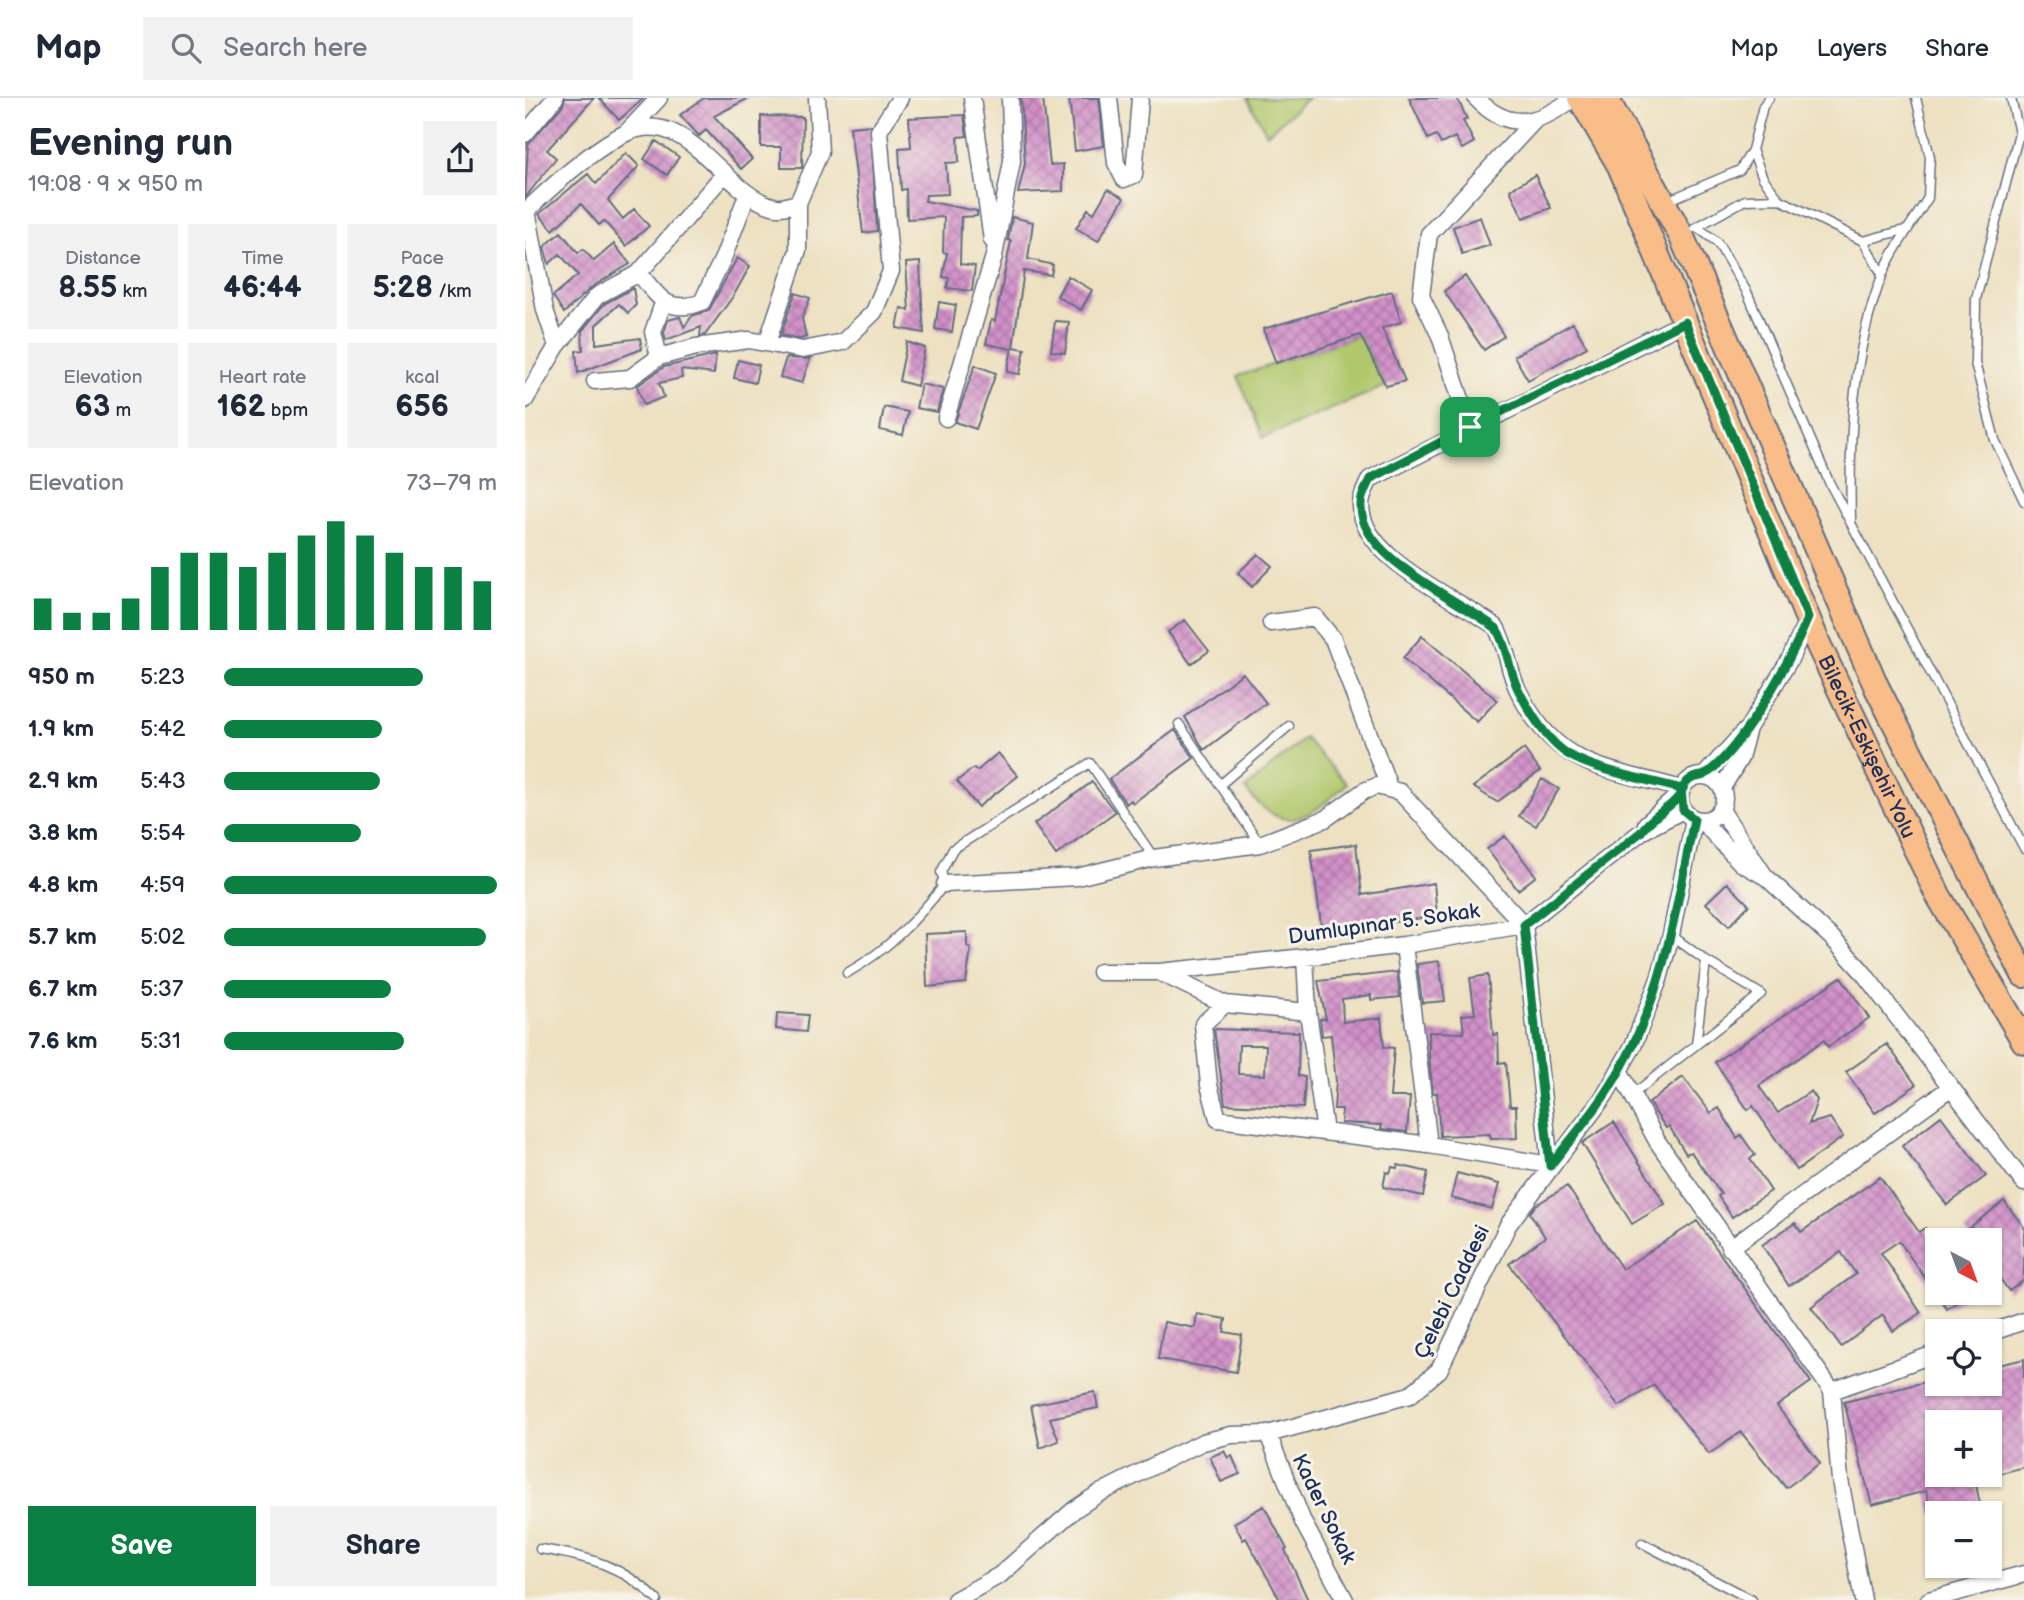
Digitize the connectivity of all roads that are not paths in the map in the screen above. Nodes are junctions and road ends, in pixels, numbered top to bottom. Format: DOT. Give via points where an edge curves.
graph roads {
  1 [pos="555,98"];
  2 [pos="659,98"];
  3 [pos="817,98"];
  4 [pos="900,98"];
  5 [pos="972,98"];
  6 [pos="1010,98"];
  7 [pos="1109,98"];
  8 [pos="1140,98"];
  9 [pos="1476,98"];
  10 [pos="1574,98"];
  11 [pos="1580,98"];
  12 [pos="1606,98"];
  13 [pos="1769,98"];
  14 [pos="1916,98"];
  15 [pos="2011,98"];
  16 [pos="1534,121"];
  17 [pos="627,132"];
  18 [pos="525,134"];
  19 [pos="1752,150"];
  20 [pos="725,173"];
  21 [pos="747,195"];
  22 [pos="1779,200"];
  23 [pos="798,203"];
  24 [pos="526,211"];
  25 [pos="1654,217"];
  26 [pos="1908,229"];
  27 [pos="1682,231"];
  28 [pos="1863,241"];
  29 [pos="994,256"];
  30 [pos="639,273"];
  31 [pos="1882,274"];
  32 [pos="663,303"];
  33 [pos="1685,322"];
  34 [pos="767,343"];
  35 [pos="557,346"];
  36 [pos="659,357"];
  37 [pos="595,381"];
  38 [pos="525,400"];
  39 [pos="946,418"];
  40 [pos="1470,427"];
  41 [pos="2024,500"];
  42 [pos="1851,524"];
  43 [pos="1808,618"];
  44 [pos="1271,623"];
  45 [pos="1179,724"];
  46 [pos="1289,726"];
  47 [pos="1748,729"];
  48 [pos="1704,776"];
  49 [pos="1220,785"];
  50 [pos="1389,787"];
  51 [pos="1722,788"];
  52 [pos="1688,807"];
  53 [pos="1721,810"];
  54 [pos="1260,844"];
  55 [pos="2024,848"];
  56 [pos="1154,858"];
  57 [pos="1766,877"];
  58 [pos="945,884"];
  59 [pos="1524,925"];
  60 [pos="1671,935"];
  61 [pos="1404,945"];
  62 [pos="1305,957"];
  63 [pos="1706,961"];
  64 [pos="1100,972"];
  65 [pos="1159,972"];
  66 [pos="847,973"];
  67 [pos="2024,975"];
  68 [pos="1225,1004"];
  69 [pos="1308,1012"];
  70 [pos="2024,1041"];
  71 [pos="1696,1045"];
  72 [pos="1619,1072"];
  73 [pos="1950,1087"];
  74 [pos="1632,1096"];
  75 [pos="1325,1132"];
  76 [pos="1429,1146"];
  77 [pos="1550,1166"];
  78 [pos="2024,1183"];
  79 [pos="1730,1248"];
  80 [pos="2024,1321"];
  81 [pos="2002,1329"];
  82 [pos="1925,1357"];
  83 [pos="1832,1391"];
  84 [pos="1268,1434"];
  85 [pos="1642,1543"];
  86 [pos="540,1549"];
  87 [pos="2024,1574"];
  88 [pos="1973,1594"];
  89 [pos="657,1600"];
  90 [pos="955,1600"];
  91 [pos="1345,1600"];
  92 [pos="1752,1600"];
  93 [pos="1863,1600"];
  94 [pos="1929,1600"];
  1 -- 18 [label="street"];
  2 -- 17 [label="street"];
  3 -- 23 [label="street" via="820,152"];
  4 -- 34 [label="street" via="879,131 891,271 874,312 843,342 803,350"];
  5 -- 29 [label="street"];
  6 -- 29 [label="street" via="1012,161"];
  7 -- 8 [label="street" via="1116,163 1124,179 1134,175"];
  9 -- 16 [label="street" via="1492,115"];
  10 -- 16 [label="street"];
  11 -- 25 [label="main road, Bilecik-Eskişehir Yolu"];
  12 -- 25 [label="main road, Bilecik-Eskişehir Yolu"];
  13 -- 19 [label="lane"];
  14 -- 26 [label="lane" via="1930,157 1928,198"];
  15 -- 41 [label="lane" via="2019,133 1976,299 1975,363 1995,440"];
  16 -- 40 [label="street" via="1429,234 1421,296 1440,336"];
  17 -- 20 [label="street" via="653,128 693,142"];
  17 -- 24 [label="street" via="566,174"];
  19 -- 22 [label="lane" via="1763,178"];
  19 -- 25 [label="lane" via="1740,170"];
  20 -- 21 [label="street"];
  20 -- 30 [label="street"];
  21 -- 23 [label="street" via="779,208"];
  21 -- 32 [label="street" via="702,302 685,308"];
  22 -- 27 [label="lane" via="1745,200"];
  22 -- 28 [label="lane"];
  23 -- 34 [label="street" via="798,250"];
  24 -- 35 [label="street" via="545,310"];
  25 -- 27 [label="main road, Bilecik-Eskişehir Yolu"];
  25 -- 33 [label="main road, Bilecik-Eskişehir Yolu"];
  26 -- 28 [label="lane"];
  26 -- 31 [label="lane"];
  27 -- 42 [label="lane" via="1717,242 1747,292"];
  27 -- 67 [label="main road, Bilecik-Eskişehir Yolu" via="1877,688"];
  28 -- 31 [label="lane"];
  29 -- 39 [label="street"];
  30 -- 32 [label="street"];
  30 -- 35 [label="street" via="597,296"];
  31 -- 42 [label="lane" via="1852,401"];
  32 -- 36 [label="street" via="653,332"];
  33 -- 40 [label="street"];
  33 -- 43 [label="main road, Bilecik-Eskişehir Yolu"];
  34 -- 36 [label="street" via="749,340"];
  35 -- 38 [label="street"];
  36 -- 37 [label="street" via="630,377"];
  40 -- 52 [label="street" via="1370,479 1361,504 1365,527 1385,554 1496,628 1506,645 1516,685 1534,719 1562,751"];
  42 -- 55 [label="lane"];
  43 -- 47 [label="street" via="1790,659"];
  43 -- 70 [label="main road, Bilecik-Eskişehir Yolu" via="1938,895"];
  44 -- 50 [label="street" via="1315,617 1333,639"];
  45 -- 49 [label="lane"];
  46 -- 49 [label="lane"];
  47 -- 48 [label="street"];
  47 -- 51 [label="street" via="1740,758"];
  48 -- 51 [label="street"];
  48 -- 52 [label="street" via="1691,779"];
  49 -- 54 [label="lane"];
  50 -- 54 [label="street" via="1364,791 1325,819"];
  50 -- 59 [label="street" via="1400,792 1446,839"];
  51 -- 53 [label="street"];
  52 -- 53 [label="street"];
  52 -- 57 [label="street" via="1741,863"];
  52 -- 59 [label="street, Dumlupınar 5. Sokak" via="1641,832"];
  52 -- 60 [label="street, Çelebi Caddesi"];
  53 -- 57 [label="street"];
  54 -- 56 [label="street"];
  56 -- 58 [label="street" via="1077,877"];
  56 -- 58 [label="lane" via="1090,763 953,849 941,873"];
  57 -- 73 [label="street" via="1862,971"];
  58 -- 66 [label="lane" via="900,936"];
  59 -- 61 [label="street, Dumlupınar 5. Sokak"];
  59 -- 77 [label="street"];
  60 -- 63 [label="lane"];
  60 -- 72 [label="street, Çelebi Caddesi" via="1648,1012"];
  61 -- 62 [label="street, Dumlupınar 5. Sokak"];
  61 -- 76 [label="street"];
  62 -- 65 [label="street, Dumlupınar 5. Sokak"];
  62 -- 69 [label="street"];
  63 -- 71 [label="lane"];
  63 -- 71 [label="lane" via="1761,994"];
  64 -- 65 [label="street, Dumlupınar 5. Sokak"];
  65 -- 68 [label="street"];
  68 -- 69 [label="street"];
  68 -- 75 [label="street" via="1203,1024 1209,1085 1218,1119"];
  69 -- 75 [label="street"];
  71 -- 74 [label="lane"];
  72 -- 74 [label="street"];
  72 -- 77 [label="street, Çelebi Caddesi"];
  73 -- 78 [label="street"];
  73 -- 79 [label="street"];
  74 -- 79 [label="street" via="1657,1142"];
  75 -- 76 [label="street"];
  76 -- 77 [label="street"];
  77 -- 84 [label="street, Çelebi Caddesi" via="1508,1225 1440,1370 1410,1395"];
  79 -- 83 [label="street"];
  80 -- 81 [label="street"];
  82 -- 83 [label="street"];
  83 -- 93 [label="street" via="1840,1480"];
  84 -- 90 [label="street, Çelebi Caddesi" via="1231,1435 1203,1442 1098,1494 1000,1575"];
  84 -- 91 [label="street, Kader Sokak" via="1303,1522"];
  85 -- 92 [label="lane"];
  86 -- 89 [label="lane" via="608,1564"];
  87 -- 88 [label="street"];
  88 -- 94 [label="street"];
}
